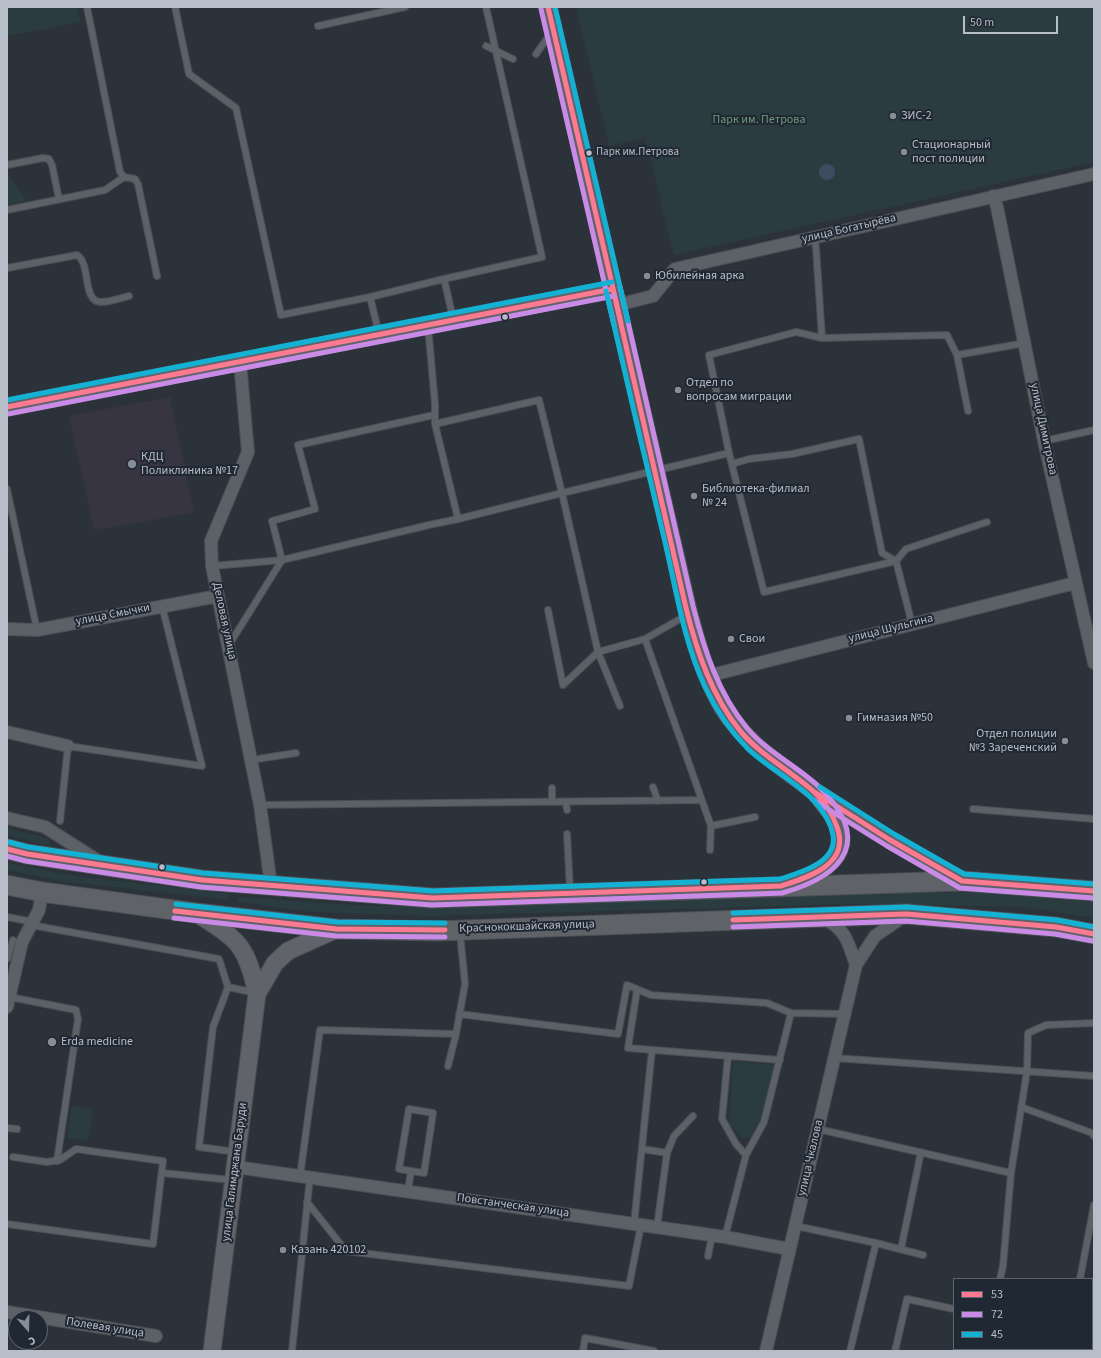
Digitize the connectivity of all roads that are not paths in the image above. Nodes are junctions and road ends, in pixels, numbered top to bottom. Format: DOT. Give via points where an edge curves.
graph roads {
  1 [pos="87,7"];
  2 [pos="175,7"];
  3 [pos="405,7"];
  4 [pos="486,7"];
  5 [pos="548,7"];
  6 [pos="318,26"];
  7 [pos="554,30"];
  8 [pos="486,46"];
  9 [pos="496,51"];
  10 [pos="536,54"];
  11 [pos="514,59"];
  12 [pos="7,165"];
  13 [pos="1094,174"];
  14 [pos="124,177"];
  15 [pos="993,196"];
  16 [pos="59,199"];
  17 [pos="7,210"];
  18 [pos="814,237"];
  19 [pos="7,268"];
  20 [pos="157,276"];
  21 [pos="444,279"];
  22 [pos="613,289"];
  23 [pos="129,296"];
  24 [pos="370,297"];
  25 [pos="617,305"];
  26 [pos="454,320"];
  27 [pos="426,325"];
  28 [pos="379,335"];
  29 [pos="822,338"];
  30 [pos="1025,343"];
  31 [pos="957,355"];
  32 [pos="240,362"];
  33 [pos="7,407"];
  34 [pos="968,411"];
  35 [pos="434,415"];
  36 [pos="435,424"];
  37 [pos="1094,430"];
  38 [pos="1044,441"];
  39 [pos="729,453"];
  40 [pos="732,464"];
  41 [pos="655,471"];
  42 [pos="7,489"];
  43 [pos="562,493"];
  44 [pos="458,519"];
  45 [pos="987,522"];
  46 [pos="282,560"];
  47 [pos="896,561"];
  48 [pos="212,566"];
  49 [pos="1075,583"];
  50 [pos="218,596"];
  51 [pos="162,606"];
  52 [pos="548,610"];
  53 [pos="689,614"];
  54 [pos="912,624"];
  55 [pos="7,629"];
  56 [pos="38,630"];
  57 [pos="645,639"];
  58 [pos="229,645"];
  59 [pos="598,652"];
  60 [pos="1094,663"];
  61 [pos="708,676"];
  62 [pos="620,706"];
  63 [pos="7,732"];
  64 [pos="68,746"];
  65 [pos="296,752"];
  66 [pos="251,760"];
  67 [pos="653,787"];
  68 [pos="552,788"];
  69 [pos="816,793"];
  70 [pos="700,800"];
  71 [pos="658,801"];
  72 [pos="552,802"];
  73 [pos="566,802"];
  74 [pos="260,805"];
  75 [pos="973,809"];
  76 [pos="566,810"];
  77 [pos="755,816"];
  78 [pos="7,818"];
  79 [pos="1094,819"];
  80 [pos="60,822"];
  81 [pos="711,826"];
  82 [pos="567,834"];
  83 [pos="7,848"];
  84 [pos="710,850"];
  85 [pos="107,866"];
  86 [pos="962,881"];
  87 [pos="7,885"];
  88 [pos="271,885"];
  89 [pos="781,886"];
  90 [pos="1094,891"];
  91 [pos="42,892"];
  92 [pos="570,894"];
  93 [pos="196,913"];
  94 [pos="906,914"];
  95 [pos="7,916"];
  96 [pos="820,916"];
  97 [pos="32,923"];
  98 [pos="338,929"];
  99 [pos="460,930"];
  100 [pos="1094,934"];
  101 [pos="14,940"];
  102 [pos="7,960"];
  103 [pos="856,965"];
  104 [pos="228,987"];
  105 [pos="637,990"];
  106 [pos="257,994"];
  107 [pos="8,1002"];
  108 [pos="791,1013"];
  109 [pos="459,1014"];
  110 [pos="845,1014"];
  111 [pos="1094,1023"];
  112 [pos="456,1034"];
  113 [pos="652,1050"];
  114 [pos="728,1056"];
  115 [pos="834,1058"];
  116 [pos="780,1060"];
  117 [pos="448,1066"];
  118 [pos="1027,1071"];
  119 [pos="1094,1076"];
  120 [pos="1020,1106"];
  121 [pos="693,1116"];
  122 [pos="7,1128"];
  123 [pos="17,1129"];
  124 [pos="818,1129"];
  125 [pos="1094,1136"];
  126 [pos="642,1148"];
  127 [pos="920,1152"];
  128 [pos="667,1153"];
  129 [pos="746,1155"];
  130 [pos="13,1156"];
  131 [pos="57,1161"];
  132 [pos="236,1166"];
  133 [pos="411,1170"];
  134 [pos="162,1173"];
  135 [pos="1011,1173"];
  136 [pos="305,1176"];
  137 [pos="408,1191"];
  138 [pos="307,1202"];
  139 [pos="1094,1205"];
  140 [pos="7,1224"];
  141 [pos="637,1224"];
  142 [pos="796,1226"];
  143 [pos="657,1227"];
  144 [pos="712,1235"];
  145 [pos="725,1237"];
  146 [pos="876,1243"];
  147 [pos="789,1249"];
  148 [pos="901,1249"];
  149 [pos="923,1255"];
  150 [pos="708,1256"];
  151 [pos="1000,1278"];
  152 [pos="1080,1278"];
  153 [pos="953,1309"];
  154 [pos="7,1312"];
  155 [pos="156,1336"];
  156 [pos="212,1351"];
  157 [pos="292,1351"];
  158 [pos="583,1351"];
  159 [pos="654,1351"];
  160 [pos="766,1351"];
  161 [pos="850,1351"];
  162 [pos="895,1351"];
  1 -- 14 [label="lane" via="120,172"];
  2 -- 24 [label="lane" via="189,74 236,108 281,315"];
  3 -- 6 [label="lane"];
  4 -- 9 [label="lane"];
  5 -- 7 [label="street"];
  7 -- 10 [label="lane"];
  7 -- 22 [label="street"];
  8 -- 9 [label="lane"];
  9 -- 11 [label="lane"];
  9 -- 21 [label="lane" via="542,257"];
  12 -- 16 [label="lane" via="49,159"];
  13 -- 15 [label="street, улица Богатырёва"];
  14 -- 16 [label="lane" via="105,190"];
  14 -- 20 [label="lane" via="132,178 138,184"];
  15 -- 18 [label="street, улица Богатырёва"];
  15 -- 30 [label="street, улица Димитрова"];
  16 -- 17 [label="lane"];
  18 -- 25 [label="street, улица Богатырёва" via="675,269 653,296"];
  18 -- 29 [label="lane"];
  19 -- 23 [label="lane" via="77,255 83,262 89,292 94,299 101,302"];
  21 -- 24 [label="lane"];
  21 -- 26 [label="lane"];
  22 -- 25 [label="street"];
  22 -- 26 [label="street"];
  24 -- 28 [label="lane"];
  25 -- 41 [label="street"];
  26 -- 27 [label="street"];
  27 -- 28 [label="street"];
  27 -- 35 [label="lane"];
  28 -- 32 [label="street"];
  29 -- 31 [label="lane" via="947,335"];
  29 -- 39 [label="lane" via="796,332 709,356"];
  30 -- 31 [label="lane"];
  30 -- 38 [label="street, улица Димитрова"];
  31 -- 34 [label="lane"];
  32 -- 33 [label="street"];
  32 -- 48 [label="street, Деловая улица" via="248,452 212,540"];
  35 -- 36 [label="lane"];
  35 -- 46 [label="lane" via="298,445 315,509 272,521"];
  36 -- 43 [label="lane" via="539,400"];
  36 -- 44 [label="lane"];
  37 -- 38 [label="lane"];
  38 -- 49 [label="street, улица Димитрова"];
  39 -- 40 [label="lane"];
  39 -- 41 [label="lane"];
  40 -- 47 [label="lane" via="859,439 882,553"];
  40 -- 47 [label="lane" via="764,592"];
  41 -- 43 [label="lane"];
  41 -- 53 [label="street"];
  42 -- 56 [label="lane"];
  43 -- 44 [label="lane"];
  43 -- 59 [label="lane"];
  44 -- 46 [label="lane"];
  45 -- 47 [label="lane" via="906,549"];
  46 -- 48 [label="lane"];
  46 -- 58 [label="lane"];
  47 -- 54 [label="lane"];
  48 -- 50 [label="street, Деловая улица"];
  49 -- 54 [label="street, улица Шульгина"];
  49 -- 60 [label="street, улица Димитрова"];
  50 -- 51 [label="street, улица Смычки"];
  50 -- 58 [label="street, Деловая улица"];
  51 -- 56 [label="street, улица Смычки"];
  51 -- 64 [label="lane" via="202,766"];
  52 -- 59 [label="lane" via="563,685"];
  53 -- 57 [label="lane"];
  53 -- 61 [label="street"];
  54 -- 61 [label="street, улица Шульгина"];
  55 -- 56 [label="street, улица Смычки"];
  57 -- 59 [label="lane"];
  57 -- 70 [label="lane"];
  58 -- 66 [label="street, Деловая улица"];
  59 -- 62 [label="lane"];
  61 -- 69 [label="street" via="723,708 742,734"];
  63 -- 64 [label="street"];
  64 -- 80 [label="lane"];
  65 -- 66 [label="lane"];
  66 -- 74 [label="street, Деловая улица"];
  67 -- 71 [label="lane"];
  68 -- 72 [label="lane"];
  69 -- 86 [label="street" via="890,840"];
  69 -- 89 [label="street" via="836,820 840,835 838,855 829,865 800,881"];
  70 -- 71 [label="lane"];
  70 -- 81 [label="lane"];
  71 -- 73 [label="lane"];
  72 -- 73 [label="lane"];
  72 -- 74 [label="lane"];
  73 -- 76 [label="lane"];
  74 -- 88 [label="street, Деловая улица"];
  75 -- 79 [label="lane"];
  77 -- 81 [label="lane"];
  78 -- 85 [label="street" via="45,827"];
  81 -- 84 [label="lane"];
  82 -- 92 [label="lane"];
  83 -- 85 [label="main road" via="27,854"];
  85 -- 88 [label="main road" via="202,880"];
  86 -- 89 [label="main road"];
  86 -- 90 [label="main road"];
  87 -- 91 [label="main road, Краснококшайская улица"];
  88 -- 92 [label="main road" via="433,898"];
  89 -- 92 [label="main road"];
  91 -- 93 [label="main road, Краснококшайская улица"];
  91 -- 97 [label="street" via="39,910"];
  93 -- 98 [label="main road, Краснококшайская улица"];
  93 -- 106 [label="street, улица Галимджана Баруди" via="228,934 246,954"];
  94 -- 96 [label="main road, Краснококшайская улица"];
  94 -- 100 [label="main road, Краснококшайская улица" via="1056,927"];
  94 -- 103 [label="street, улица Чкалова" via="874,936"];
  95 -- 97 [label="lane"];
  96 -- 99 [label="main road, Краснококшайская улица"];
  96 -- 103 [label="street" via="834,923 842,931"];
  97 -- 101 [label="street"];
  97 -- 104 [label="lane" via="218,958"];
  98 -- 99 [label="main road, Краснококшайская улица"];
  98 -- 106 [label="street, улица Галимджана Баруди" via="288,951 275,963"];
  99 -- 109 [label="lane" via="465,984"];
  101 -- 102 [label="lane"];
  101 -- 107 [label="street"];
  103 -- 110 [label="street, улица Чкалова"];
  104 -- 106 [label="lane"];
  104 -- 132 [label="lane" via="213,1027 198,1147"];
  105 -- 108 [label="lane" via="651,995 767,1003"];
  105 -- 109 [label="lane" via="627,985 618,1034"];
  105 -- 113 [label="lane" via="628,1048"];
  106 -- 132 [label="street, улица Галимджана Баруди"];
  107 -- 131 [label="lane" via="76,1010 78,1019"];
  108 -- 110 [label="lane"];
  108 -- 116 [label="lane"];
  109 -- 112 [label="lane"];
  110 -- 115 [label="street, улица Чкалова"];
  111 -- 118 [label="lane" via="1046,1025 1028,1033"];
  112 -- 117 [label="lane"];
  112 -- 136 [label="lane" via="320,1030"];
  113 -- 114 [label="lane"];
  113 -- 126 [label="lane"];
  114 -- 116 [label="lane"];
  114 -- 129 [label="lane" via="722,1119 736,1144"];
  115 -- 118 [label="lane"];
  115 -- 124 [label="street, улица Чкалова"];
  116 -- 129 [label="lane" via="764,1122"];
  118 -- 119 [label="lane"];
  118 -- 120 [label="lane"];
  120 -- 125 [label="lane" via="1092,1133"];
  120 -- 135 [label="lane"];
  121 -- 128 [label="lane" via="674,1136"];
  122 -- 123 [label="lane"];
  124 -- 127 [label="lane"];
  124 -- 142 [label="street, улица Чкалова"];
  126 -- 128 [label="lane"];
  126 -- 141 [label="lane"];
  127 -- 135 [label="lane"];
  127 -- 148 [label="lane"];
  128 -- 143 [label="lane"];
  129 -- 145 [label="lane"];
  130 -- 131 [label="lane" via="47,1162"];
  131 -- 134 [label="lane" via="76,1149 163,1161"];
  132 -- 134 [label="lane"];
  132 -- 136 [label="street, Повстанческая улица"];
  132 -- 156 [label="street, улица Галимджана Баруди"];
  133 -- 133 [label="lane" via="424,1173 433,1113 409,1109 399,1169"];
  133 -- 137 [label="lane"];
  134 -- 140 [label="lane" via="153,1244"];
  135 -- 151 [label="lane"];
  136 -- 137 [label="street, Повстанческая улица"];
  136 -- 138 [label="lane"];
  137 -- 141 [label="street, Повстанческая улица"];
  138 -- 141 [label="lane" via="346,1251 629,1286"];
  138 -- 157 [label="lane"];
  139 -- 152 [label="lane"];
  141 -- 143 [label="street, Повстанческая улица"];
  142 -- 146 [label="lane"];
  142 -- 147 [label="street, улица Чкалова"];
  143 -- 144 [label="street, Повстанческая улица"];
  144 -- 145 [label="street, Повстанческая улица"];
  144 -- 150 [label="lane"];
  145 -- 147 [label="street, Повстанческая улица"];
  146 -- 148 [label="lane"];
  146 -- 161 [label="lane"];
  147 -- 160 [label="street, улица Чкалова"];
  148 -- 149 [label="lane"];
  153 -- 162 [label="lane" via="908,1299"];
  154 -- 155 [label="street, Полевая улица"];
  158 -- 159 [label="lane" via="585,1338"];
}
